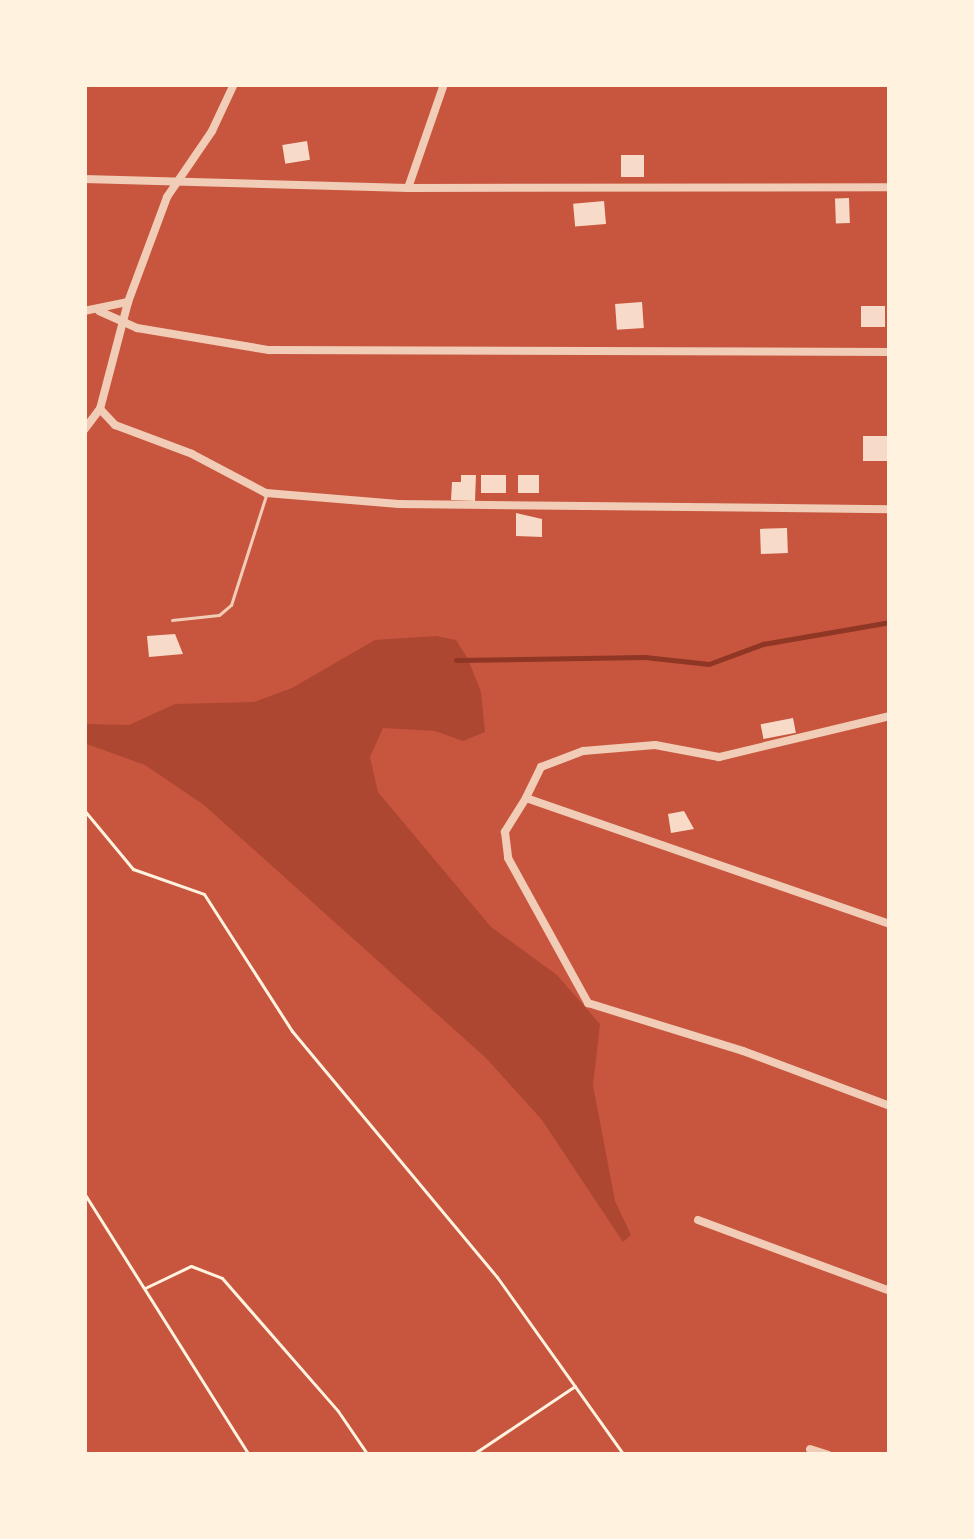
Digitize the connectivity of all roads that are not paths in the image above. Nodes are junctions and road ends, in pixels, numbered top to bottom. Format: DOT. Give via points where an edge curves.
graph roads {
  1 [pos="234,84"];
  2 [pos="444,84"];
  3 [pos="182,178"];
  4 [pos="84,179"];
  5 [pos="890,187"];
  6 [pos="408,188"];
  7 [pos="128,302"];
  8 [pos="84,311"];
  9 [pos="99,311"];
  10 [pos="123,322"];
  11 [pos="890,352"];
  12 [pos="100,409"];
  13 [pos="86,431"];
  14 [pos="266,493"];
  15 [pos="890,508"];
  16 [pos="172,620"];
  17 [pos="890,716"];
  18 [pos="526,798"];
  19 [pos="890,924"];
  20 [pos="890,1106"];
  21 [pos="698,1220"];
  22 [pos="890,1291"];
  23 [pos="811,1449"];
  24 [pos="828,1455"];
  1 -- 3 [label="street"];
  2 -- 6 [label="street"];
  3 -- 4 [label="street"];
  3 -- 6 [label="street"];
  3 -- 7 [label="street" via="167,197"];
  5 -- 6 [label="street"];
  7 -- 9 [label="street"];
  7 -- 10 [label="street"];
  8 -- 9 [label="street"];
  9 -- 10 [label="street"];
  10 -- 11 [label="street" via="269,350"];
  10 -- 12 [label="street"];
  12 -- 13 [label="street"];
  12 -- 14 [label="street" via="115,424"];
  14 -- 15 [label="street" via="420,505"];
  14 -- 16 [label="lane" via="231,605 219,615"];
  17 -- 18 [label="street" via="719,757 655,745 583,751 541,767"];
  18 -- 19 [label="street"];
  18 -- 20 [label="street" via="506,832 508,858 588,1003"];
  21 -- 22 [label="street"];
  23 -- 24 [label="street"];
}
